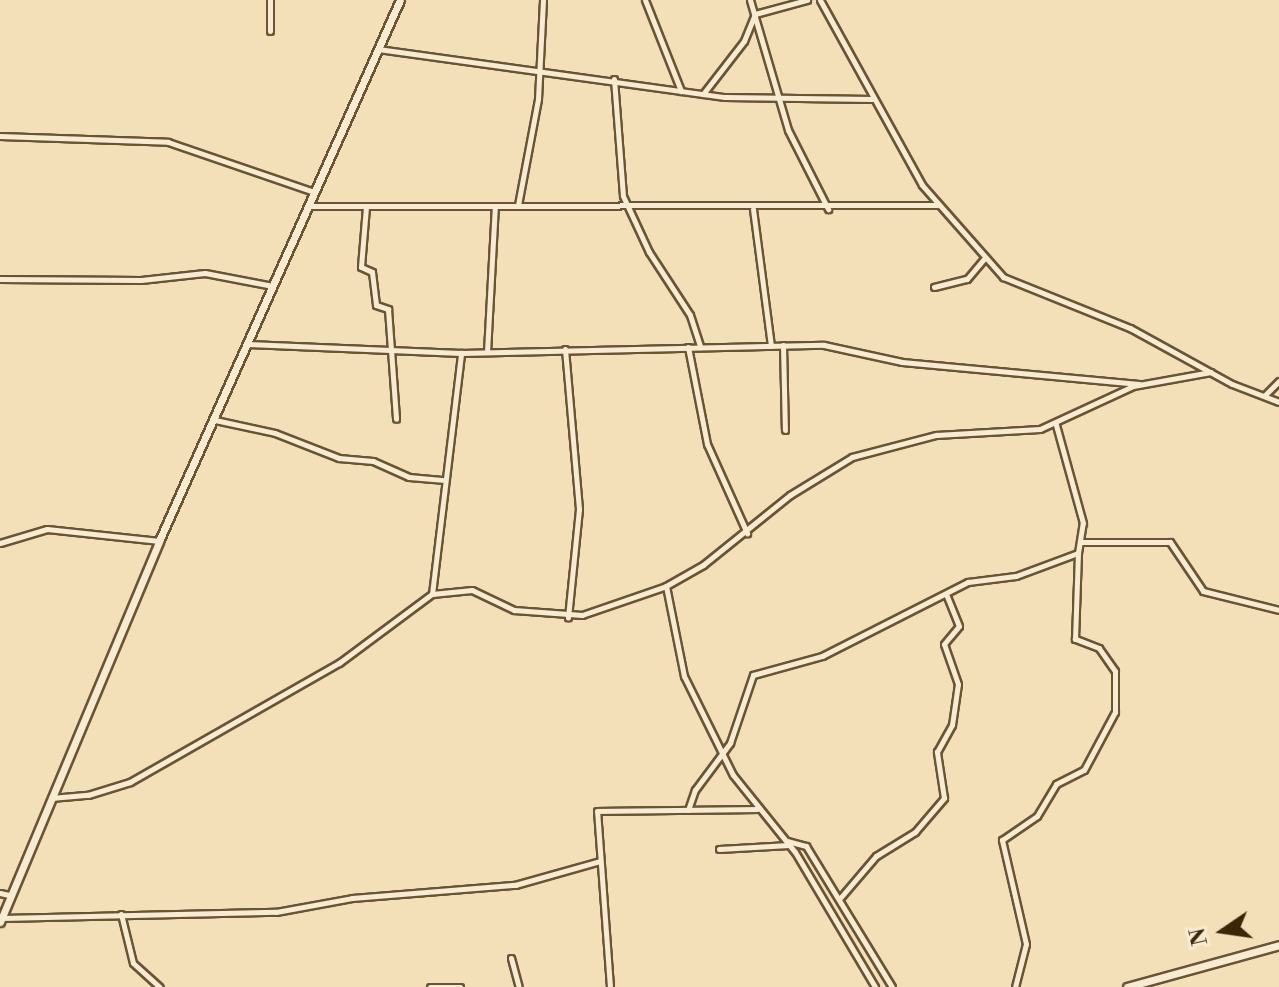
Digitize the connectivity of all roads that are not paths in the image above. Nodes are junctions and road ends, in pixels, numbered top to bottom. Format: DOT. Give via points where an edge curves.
graph roads {
  1 [pos="270,0"];
  2 [pos="400,0"];
  3 [pos="543,0"];
  4 [pos="645,0"];
  5 [pos="750,0"];
  6 [pos="807,0"];
  7 [pos="820,0"];
  8 [pos="755,14"];
  9 [pos="270,31"];
  10 [pos="378,49"];
  11 [pos="539,70"];
  12 [pos="614,79"];
  13 [pos="681,92"];
  14 [pos="703,94"];
  15 [pos="873,99"];
  16 [pos="778,100"];
  17 [pos="0,136"];
  18 [pos="314,192"];
  19 [pos="518,205"];
  20 [pos="626,205"];
  21 [pos="938,205"];
  22 [pos="307,206"];
  23 [pos="495,206"];
  24 [pos="366,207"];
  25 [pos="753,209"];
  26 [pos="828,209"];
  27 [pos="984,259"];
  28 [pos="0,279"];
  29 [pos="273,286"];
  30 [pos="934,287"];
  31 [pos="248,344"];
  32 [pos="700,345"];
  33 [pos="783,345"];
  34 [pos="771,346"];
  35 [pos="688,347"];
  36 [pos="565,349"];
  37 [pos="395,351"];
  38 [pos="487,352"];
  39 [pos="461,353"];
  40 [pos="1211,372"];
  41 [pos="1279,381"];
  42 [pos="1141,384"];
  43 [pos="1264,396"];
  44 [pos="1279,402"];
  45 [pos="396,419"];
  46 [pos="215,420"];
  47 [pos="1056,424"];
  48 [pos="785,430"];
  49 [pos="442,480"];
  50 [pos="747,533"];
  51 [pos="159,541"];
  52 [pos="1082,542"];
  53 [pos="0,543"];
  54 [pos="1078,553"];
  55 [pos="666,586"];
  56 [pos="432,594"];
  57 [pos="947,596"];
  58 [pos="1279,610"];
  59 [pos="568,617"];
  60 [pos="724,753"];
  61 [pos="50,798"];
  62 [pos="758,809"];
  63 [pos="688,810"];
  64 [pos="788,843"];
  65 [pos="719,849"];
  66 [pos="600,861"];
  67 [pos="0,893"];
  68 [pos="9,895"];
  69 [pos="841,897"];
  70 [pos="121,914"];
  71 [pos="1,920"];
  72 [pos="1279,945"];
  73 [pos="511,958"];
  74 [pos="160,987"];
  75 [pos="430,987"];
  76 [pos="460,987"];
  77 [pos="519,987"];
  78 [pos="610,987"];
  79 [pos="875,987"];
  80 [pos="892,987"];
  81 [pos="1015,987"];
  82 [pos="1127,987"];
  1 -- 9 [label="street"];
  2 -- 10 [label="main road"];
  3 -- 11 [label="street"];
  4 -- 13 [label="street"];
  5 -- 8 [label="street"];
  6 -- 8 [label="street"];
  7 -- 15 [label="street"];
  8 -- 14 [label="street" via="744,41"];
  8 -- 16 [label="street"];
  10 -- 11 [label="street"];
  10 -- 18 [label="main road"];
  11 -- 12 [label="street"];
  11 -- 19 [label="street"];
  12 -- 13 [label="street"];
  12 -- 20 [label="street" via="617,160"];
  13 -- 14 [label="street"];
  14 -- 16 [label="street"];
  15 -- 16 [label="street"];
  15 -- 21 [label="street"];
  16 -- 26 [label="street"];
  17 -- 18 [label="street" via="168,142"];
  18 -- 22 [label="main road"];
  19 -- 20 [label="street"];
  19 -- 23 [label="street"];
  20 -- 25 [label="street"];
  20 -- 32 [label="street" via="690,315"];
  21 -- 26 [label="street"];
  21 -- 27 [label="street"];
  22 -- 24 [label="street"];
  22 -- 29 [label="main road"];
  23 -- 24 [label="street"];
  23 -- 38 [label="street"];
  24 -- 37 [label="street" via="361,267 372,272 376,305 388,309 386,330"];
  25 -- 26 [label="street"];
  25 -- 34 [label="street"];
  27 -- 30 [label="street" via="967,279"];
  27 -- 40 [label="street" via="1022,288 1130,328"];
  28 -- 29 [label="street" via="205,273"];
  29 -- 31 [label="main road"];
  31 -- 37 [label="street"];
  31 -- 46 [label="main road"];
  32 -- 34 [label="street"];
  32 -- 35 [label="street"];
  33 -- 34 [label="street"];
  33 -- 42 [label="street"];
  33 -- 48 [label="street"];
  35 -- 36 [label="street"];
  35 -- 50 [label="street" via="706,443"];
  36 -- 38 [label="street"];
  36 -- 59 [label="street" via="579,509"];
  37 -- 39 [label="street"];
  37 -- 45 [label="street"];
  38 -- 39 [label="street"];
  39 -- 49 [label="street"];
  40 -- 42 [label="street"];
  40 -- 43 [label="street"];
  41 -- 43 [label="street"];
  42 -- 47 [label="street"];
  43 -- 44 [label="street"];
  46 -- 49 [label="street" via="275,433 339,458 373,461 409,477"];
  46 -- 51 [label="main road"];
  47 -- 50 [label="street" via="1003,435 936,435 852,457 790,495"];
  47 -- 52 [label="street" via="1083,523"];
  49 -- 56 [label="street"];
  50 -- 55 [label="street"];
  51 -- 53 [label="street" via="47,529"];
  51 -- 61 [label="main road"];
  52 -- 54 [label="street"];
  52 -- 58 [label="street" via="1170,542 1203,591"];
  54 -- 57 [label="street" via="1016,576 968,582"];
  54 -- 81 [label="street" via="1075,639 1099,648 1115,671 1115,712 1084,770 1056,784 1037,816 1002,840 1026,944"];
  55 -- 59 [label="street"];
  55 -- 60 [label="street" via="684,676"];
  56 -- 59 [label="street" via="472,590 514,610"];
  56 -- 61 [label="street" via="339,663 130,782 88,795"];
  57 -- 60 [label="street" via="909,607 822,656 748,679"];
  57 -- 69 [label="street" via="959,626 944,644 958,684 951,727 937,752 944,798 915,832 876,856"];
  60 -- 62 [label="street"];
  60 -- 63 [label="street" via="695,790"];
  61 -- 68 [label="main road"];
  62 -- 63 [label="street"];
  62 -- 64 [label="street"];
  63 -- 66 [label="street" via="603,807 595,820"];
  64 -- 65 [label="street"];
  64 -- 69 [label="street" via="806,846"];
  64 -- 79 [label="street"];
  66 -- 70 [label="street" via="515,885 352,898 276,912"];
  66 -- 78 [label="street"];
  67 -- 68 [label="street"];
  68 -- 71 [label="main road"];
  69 -- 80 [label="street"];
  70 -- 71 [label="street"];
  70 -- 74 [label="street" via="133,963"];
  72 -- 82 [label="main road"];
  73 -- 77 [label="street"];
  75 -- 76 [label="street"];
}
